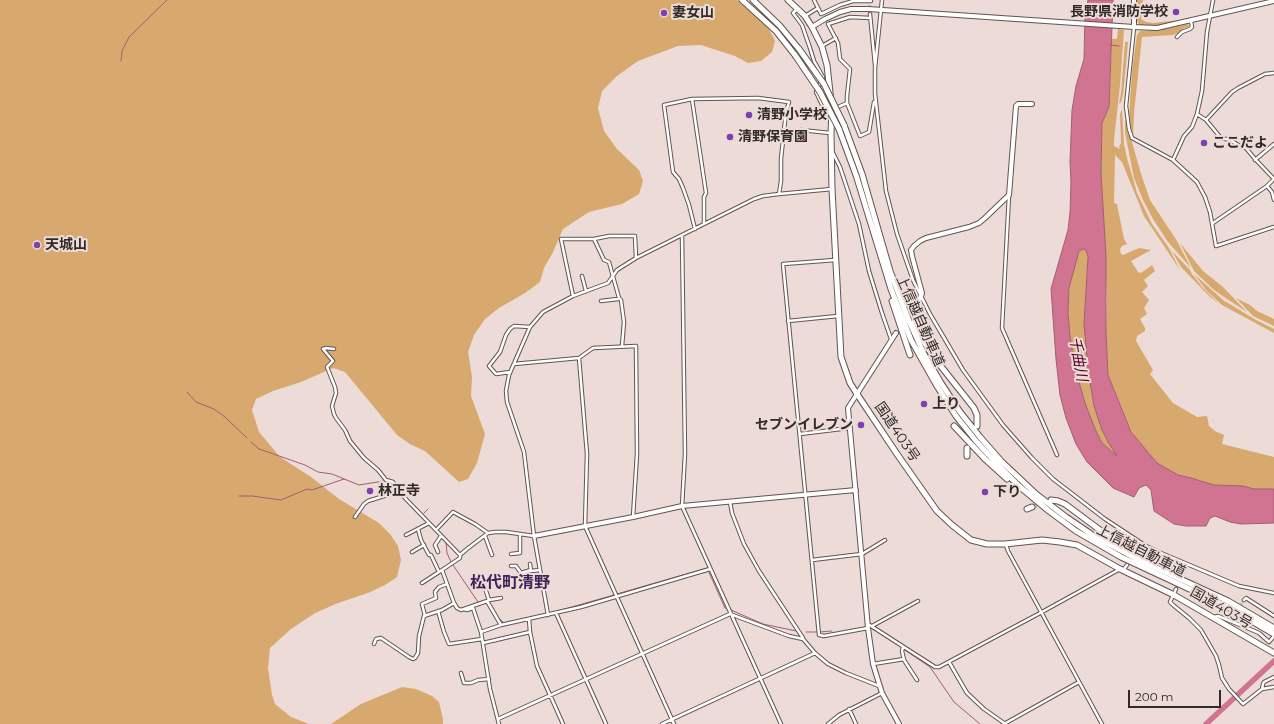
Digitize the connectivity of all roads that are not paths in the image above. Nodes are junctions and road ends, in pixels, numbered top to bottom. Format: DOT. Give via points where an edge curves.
graph roads {
  1 [pos="742,0"];
  2 [pos="753,0"];
  3 [pos="788,0"];
  4 [pos="814,0"];
  5 [pos="871,0"];
  6 [pos="882,0"];
  7 [pos="1134,0"];
  8 [pos="1213,0"];
  9 [pos="1274,1"];
  10 [pos="870,5"];
  11 [pos="818,8"];
  12 [pos="797,9"];
  13 [pos="882,10"];
  14 [pos="870,14"];
  15 [pos="804,16"];
  16 [pos="1211,16"];
  17 [pos="870,18"];
  18 [pos="1191,21"];
  19 [pos="812,27"];
  20 [pos="1131,27"];
  21 [pos="1177,37"];
  22 [pos="836,38"];
  23 [pos="822,47"];
  24 [pos="875,68"];
  25 [pos="1274,73"];
  26 [pos="875,94"];
  27 [pos="692,99"];
  28 [pos="847,103"];
  29 [pos="1032,104"];
  30 [pos="832,111"];
  31 [pos="786,112"];
  32 [pos="826,113"];
  33 [pos="1197,114"];
  34 [pos="1206,120"];
  35 [pos="801,130"];
  36 [pos="831,133"];
  37 [pos="1274,144"];
  38 [pos="832,151"];
  39 [pos="1173,160"];
  40 [pos="1255,160"];
  41 [pos="1274,179"];
  42 [pos="1267,186"];
  43 [pos="832,189"];
  44 [pos="779,194"];
  45 [pos="1009,195"];
  46 [pos="1274,200"];
  47 [pos="1213,223"];
  48 [pos="704,224"];
  49 [pos="1274,227"];
  50 [pos="695,229"];
  51 [pos="873,234"];
  52 [pos="682,235"];
  53 [pos="594,239"];
  54 [pos="636,258"];
  55 [pos="836,260"];
  56 [pos="890,271"];
  57 [pos="582,276"];
  58 [pos="612,277"];
  59 [pos="586,291"];
  60 [pos="573,296"];
  61 [pos="921,297"];
  62 [pos="619,298"];
  63 [pos="601,301"];
  64 [pos="912,311"];
  65 [pos="838,316"];
  66 [pos="788,321"];
  67 [pos="530,327"];
  68 [pos="896,333"];
  69 [pos="891,339"];
  70 [pos="622,346"];
  71 [pos="334,349"];
  72 [pos="910,355"];
  73 [pos="579,358"];
  74 [pos="514,364"];
  75 [pos="511,372"];
  76 [pos="857,394"];
  77 [pos="954,426"];
  78 [pos="977,426"];
  79 [pos="850,428"];
  80 [pos="800,434"];
  81 [pos="968,448"];
  82 [pos="1057,455"];
  83 [pos="967,456"];
  84 [pos="856,490"];
  85 [pos="400,491"];
  86 [pos="806,495"];
  87 [pos="1051,500"];
  88 [pos="730,502"];
  89 [pos="682,506"];
  90 [pos="1049,511"];
  91 [pos="355,517"];
  92 [pos="633,517"];
  93 [pos="429,523"];
  94 [pos="585,526"];
  95 [pos="418,529"];
  96 [pos="436,530"];
  97 [pos="488,534"];
  98 [pos="520,534"];
  99 [pos="406,535"];
  100 [pos="441,536"];
  101 [pos="484,536"];
  102 [pos="534,536"];
  103 [pos="885,540"];
  104 [pos="1005,544"];
  105 [pos="424,545"];
  106 [pos="1146,546"];
  107 [pos="412,552"];
  108 [pos="438,552"];
  109 [pos="1161,553"];
  110 [pos="511,554"];
  111 [pos="862,554"];
  112 [pos="1142,554"];
  113 [pos="460,555"];
  114 [pos="492,555"];
  115 [pos="812,560"];
  116 [pos="530,564"];
  117 [pos="1128,565"];
  118 [pos="511,566"];
  119 [pos="710,569"];
  120 [pos="531,570"];
  121 [pos="540,570"];
  122 [pos="1120,570"];
  123 [pos="441,571"];
  124 [pos="1182,573"];
  125 [pos="496,581"];
  126 [pos="422,583"];
  127 [pos="447,584"];
  128 [pos="1176,588"];
  129 [pos="1210,592"];
  130 [pos="1274,593"];
  131 [pos="1174,595"];
  132 [pos="615,596"];
  133 [pos="501,598"];
  134 [pos="1244,600"];
  135 [pos="488,601"];
  136 [pos="918,601"];
  137 [pos="454,603"];
  138 [pos="464,609"];
  139 [pos="438,611"];
  140 [pos="1042,612"];
  141 [pos="556,613"];
  142 [pos="730,614"];
  143 [pos="548,615"];
  144 [pos="425,616"];
  145 [pos="1274,616"];
  146 [pos="1214,618"];
  147 [pos="529,620"];
  148 [pos="501,625"];
  149 [pos="869,626"];
  150 [pos="481,632"];
  151 [pos="530,632"];
  152 [pos="1274,633"];
  153 [pos="482,639"];
  154 [pos="803,639"];
  155 [pos="483,643"];
  156 [pos="374,644"];
  157 [pos="903,647"];
  158 [pos="815,653"];
  159 [pos="1274,653"];
  160 [pos="642,654"];
  161 [pos="904,659"];
  162 [pos="949,662"];
  163 [pos="873,664"];
  164 [pos="461,673"];
  165 [pos="1274,677"];
  166 [pos="489,679"];
  167 [pos="586,679"];
  168 [pos="760,679"];
  169 [pos="917,680"];
  170 [pos="1079,682"];
  171 [pos="879,686"];
  172 [pos="1274,687"];
  173 [pos="1262,689"];
  174 [pos="882,693"];
  175 [pos="550,696"];
  176 [pos="849,709"];
  177 [pos="498,719"];
  178 [pos="672,720"];
  179 [pos="1004,723"];
  180 [pos="499,724"];
  181 [pos="563,724"];
  182 [pos="606,724"];
  183 [pos="662,724"];
  184 [pos="674,724"];
  185 [pos="781,724"];
  186 [pos="828,724"];
  187 [pos="856,724"];
  188 [pos="899,724"];
  189 [pos="1102,724"];
  1 -- 51 [label="highway, 上信越自動車道, bridge" via="776,31 796,55 820,92 839,129 856,174"];
  2 -- 56 [label="highway, 上信越自動車道, bridge" via="799,49 824,84 844,125 856,158"];
  3 -- 12 [label="highway, 国道403号"];
  4 -- 11 [label="street"];
  5 -- 10 [label="street"];
  5 -- 11 [label="street" via="853,1 821,14"];
  6 -- 13 [label="street"];
  7 -- 20 [label="street"];
  8 -- 16 [label="street"];
  9 -- 16 [label="street"];
  11 -- 15 [label="street"];
  12 -- 15 [label="highway, 国道403号"];
  12 -- 32 [label="street" via="793,13 802,26 814,61 823,77 816,92"];
  13 -- 19 [label="street" via="851,9"];
  13 -- 20 [label="street"];
  13 -- 24 [label="street"];
  14 -- 17 [label="street"];
  15 -- 19 [label="highway, 国道403号"];
  16 -- 18 [label="street"];
  16 -- 33 [label="street"];
  17 -- 22 [label="street" via="850,17 828,24"];
  17 -- 24 [label="street"];
  18 -- 20 [label="street" via="1157,28"];
  18 -- 21 [label="street" via="1192,27"];
  19 -- 23 [label="highway, 国道403号"];
  20 -- 39 [label="street" via="1126,106 1130,134 1132,138"];
  22 -- 23 [label="street"];
  22 -- 28 [label="street" via="840,59 850,69"];
  23 -- 30 [label="highway, 国道403号" via="827,65"];
  24 -- 26 [label="street"];
  25 -- 34 [label="street" via="1265,74 1232,92"];
  26 -- 28 [label="street" via="869,132 860,136"];
  26 -- 61 [label="street" via="888,198 904,256"];
  27 -- 31 [label="street" via="758,98 789,102"];
  27 -- 48 [label="street" via="706,193"];
  27 -- 50 [label="street" via="664,105 673,172 686,195"];
  28 -- 30 [label="street"];
  29 -- 45 [label="street" via="1016,106"];
  30 -- 32 [label="street"];
  30 -- 36 [label="highway, 国道403号"];
  31 -- 32 [label="street"];
  31 -- 44 [label="street"];
  33 -- 34 [label="street"];
  33 -- 39 [label="street"];
  34 -- 40 [label="street" via="1221,138 1246,148"];
  35 -- 36 [label="street"];
  36 -- 38 [label="highway, 国道403号"];
  37 -- 40 [label="street"];
  38 -- 43 [label="highway, 国道403号"];
  38 -- 69 [label="street" via="859,224 869,271"];
  39 -- 47 [label="street" via="1197,182"];
  40 -- 41 [label="street"];
  41 -- 42 [label="street"];
  42 -- 46 [label="street"];
  42 -- 47 [label="street"];
  43 -- 44 [label="street"];
  43 -- 55 [label="highway, 国道403号"];
  44 -- 48 [label="street" via="754,199"];
  45 -- 61 [label="street" via="979,223 926,238 914,246 911,250 922,292"];
  45 -- 82 [label="street" via="1002,328"];
  47 -- 49 [label="street" via="1216,246"];
  48 -- 50 [label="street"];
  50 -- 52 [label="street"];
  51 -- 72 [label="highway"];
  51 -- 90 [label="highway, 上信越自動車道" via="904,323 919,356 937,386 987,453 1019,486"];
  52 -- 54 [label="street"];
  52 -- 89 [label="street" via="685,454"];
  53 -- 54 [label="street" via="635,236"];
  53 -- 58 [label="street" via="604,260 608,262"];
  53 -- 60 [label="street" via="561,239"];
  54 -- 58 [label="street"];
  55 -- 65 [label="highway, 国道403号"];
  55 -- 66 [label="street" via="783,264"];
  56 -- 78 [label="highway" via="925,344 974,408 978,419"];
  56 -- 129 [label="highway, 上信越自動車道" via="916,337 938,378 970,424 1001,461 1041,498 1089,532 1132,556"];
  57 -- 59 [label="street"];
  58 -- 59 [label="street" via="608,283"];
  58 -- 62 [label="street"];
  59 -- 60 [label="street"];
  60 -- 67 [label="street" via="543,312"];
  61 -- 64 [label="street"];
  61 -- 106 [label="street" via="974,386 1027,452 1053,479 1081,502"];
  62 -- 63 [label="street"];
  62 -- 70 [label="street" via="624,322"];
  65 -- 66 [label="street"];
  65 -- 76 [label="highway, 国道403号" via="841,358"];
  66 -- 80 [label="street"];
  67 -- 74 [label="street"];
  67 -- 75 [label="street" via="514,326 510,329 500,352 489,366 496,374"];
  68 -- 69 [label="street"];
  69 -- 76 [label="street"];
  70 -- 73 [label="street" via="593,348"];
  70 -- 92 [label="street" via="636,346 637,454"];
  71 -- 85 [label="street" via="323,350 333,361 327,367 336,393 332,406 334,414 356,449"];
  73 -- 74 [label="street"];
  73 -- 94 [label="street" via="587,454"];
  74 -- 75 [label="street"];
  75 -- 102 [label="street" via="506,391 524,452"];
  76 -- 79 [label="street" via="848,408"];
  76 -- 104 [label="highway, 国道403号" via="937,511 971,540 987,544"];
  77 -- 90 [label="highway" via="999,472"];
  79 -- 80 [label="street"];
  79 -- 84 [label="street"];
  80 -- 86 [label="street"];
  81 -- 83 [label="highway"];
  84 -- 86 [label="street"];
  84 -- 111 [label="street"];
  85 -- 91 [label="street" via="368,501"];
  85 -- 93 [label="street"];
  86 -- 88 [label="street"];
  86 -- 115 [label="street"];
  87 -- 129 [label="highway" via="1065,504 1124,547"];
  88 -- 89 [label="street"];
  88 -- 154 [label="street" via="744,544"];
  89 -- 92 [label="street"];
  89 -- 119 [label="street"];
  90 -- 152 [label="highway, 上信越自動車道" via="1076,531 1116,554 1226,606"];
  92 -- 94 [label="street"];
  93 -- 95 [label="street"];
  93 -- 96 [label="street"];
  94 -- 102 [label="street"];
  94 -- 132 [label="street"];
  95 -- 99 [label="street"];
  95 -- 105 [label="street"];
  96 -- 97 [label="street" via="453,512"];
  96 -- 100 [label="street"];
  97 -- 98 [label="street"];
  97 -- 101 [label="street"];
  98 -- 102 [label="street"];
  98 -- 110 [label="street" via="520,553"];
  100 -- 108 [label="street" via="435,545"];
  100 -- 113 [label="street"];
  101 -- 113 [label="street"];
  101 -- 114 [label="street"];
  102 -- 121 [label="street"];
  103 -- 111 [label="street"];
  104 -- 122 [label="highway, 国道403号" via="1042,540 1077,545"];
  104 -- 140 [label="street"];
  105 -- 107 [label="street"];
  105 -- 123 [label="street"];
  106 -- 109 [label="street"];
  106 -- 112 [label="street"];
  109 -- 124 [label="street" via="1161,557 1181,568"];
  109 -- 130 [label="street" via="1239,586"];
  111 -- 115 [label="street"];
  111 -- 149 [label="street"];
  113 -- 123 [label="street" via="460,558"];
  115 -- 149 [label="street" via="819,636"];
  116 -- 120 [label="street"];
  117 -- 122 [label="street"];
  118 -- 120 [label="street" via="516,566 521,574"];
  119 -- 132 [label="street"];
  119 -- 142 [label="street"];
  120 -- 121 [label="street"];
  121 -- 143 [label="street"];
  122 -- 131 [label="highway, 国道403号"];
  122 -- 140 [label="street"];
  123 -- 126 [label="street"];
  123 -- 127 [label="street"];
  125 -- 135 [label="street" via="484,585"];
  127 -- 137 [label="street"];
  127 -- 144 [label="street" via="435,592 436,598 422,604"];
  128 -- 131 [label="street"];
  129 -- 152 [label="highway, 上信越自動車道" via="1244,610"];
  131 -- 146 [label="highway, 国道403号"];
  131 -- 173 [label="street" via="1170,602 1201,630 1220,665 1222,678 1241,702 1243,704"];
  132 -- 141 [label="street"];
  132 -- 160 [label="street"];
  133 -- 135 [label="street"];
  134 -- 145 [label="street" via="1246,598"];
  135 -- 138 [label="street"];
  135 -- 148 [label="street"];
  136 -- 149 [label="street"];
  137 -- 138 [label="street" via="457,608"];
  137 -- 139 [label="street"];
  138 -- 150 [label="street" via="473,608"];
  139 -- 144 [label="street"];
  139 -- 153 [label="street" via="449,644"];
  140 -- 162 [label="street"];
  140 -- 170 [label="street"];
  141 -- 143 [label="street"];
  141 -- 167 [label="street"];
  142 -- 154 [label="street"];
  142 -- 160 [label="street"];
  142 -- 168 [label="street"];
  143 -- 147 [label="street"];
  144 -- 156 [label="street" via="421,624 418,653 415,658 408,657 380,638 376,639"];
  146 -- 152 [label="street" via="1218,616 1232,620 1259,633 1269,642"];
  146 -- 159 [label="highway, 国道403号"];
  147 -- 148 [label="street"];
  147 -- 151 [label="street"];
  148 -- 150 [label="street"];
  149 -- 157 [label="street"];
  149 -- 163 [label="street"];
  150 -- 153 [label="street"];
  151 -- 155 [label="street"];
  151 -- 175 [label="street" via="537,666"];
  153 -- 155 [label="street"];
  154 -- 158 [label="street"];
  155 -- 166 [label="street"];
  157 -- 161 [label="street"];
  157 -- 162 [label="street" via="935,667"];
  158 -- 168 [label="street"];
  158 -- 171 [label="street" via="828,664"];
  160 -- 167 [label="street"];
  160 -- 178 [label="street"];
  161 -- 163 [label="street"];
  161 -- 169 [label="street"];
  162 -- 179 [label="street" via="967,693"];
  163 -- 171 [label="street"];
  164 -- 166 [label="street" via="464,683 471,684"];
  165 -- 173 [label="street" via="1264,682"];
  166 -- 177 [label="street"];
  167 -- 175 [label="street"];
  167 -- 182 [label="street"];
  168 -- 178 [label="street"];
  168 -- 185 [label="street"];
  170 -- 179 [label="street"];
  170 -- 189 [label="street"];
  171 -- 174 [label="street"];
  172 -- 173 [label="street"];
  174 -- 176 [label="street"];
  174 -- 188 [label="street"];
  175 -- 177 [label="street"];
  175 -- 181 [label="street"];
  176 -- 186 [label="street"];
  176 -- 187 [label="street"];
  177 -- 180 [label="street"];
  178 -- 183 [label="street"];
  178 -- 184 [label="street"];
}
